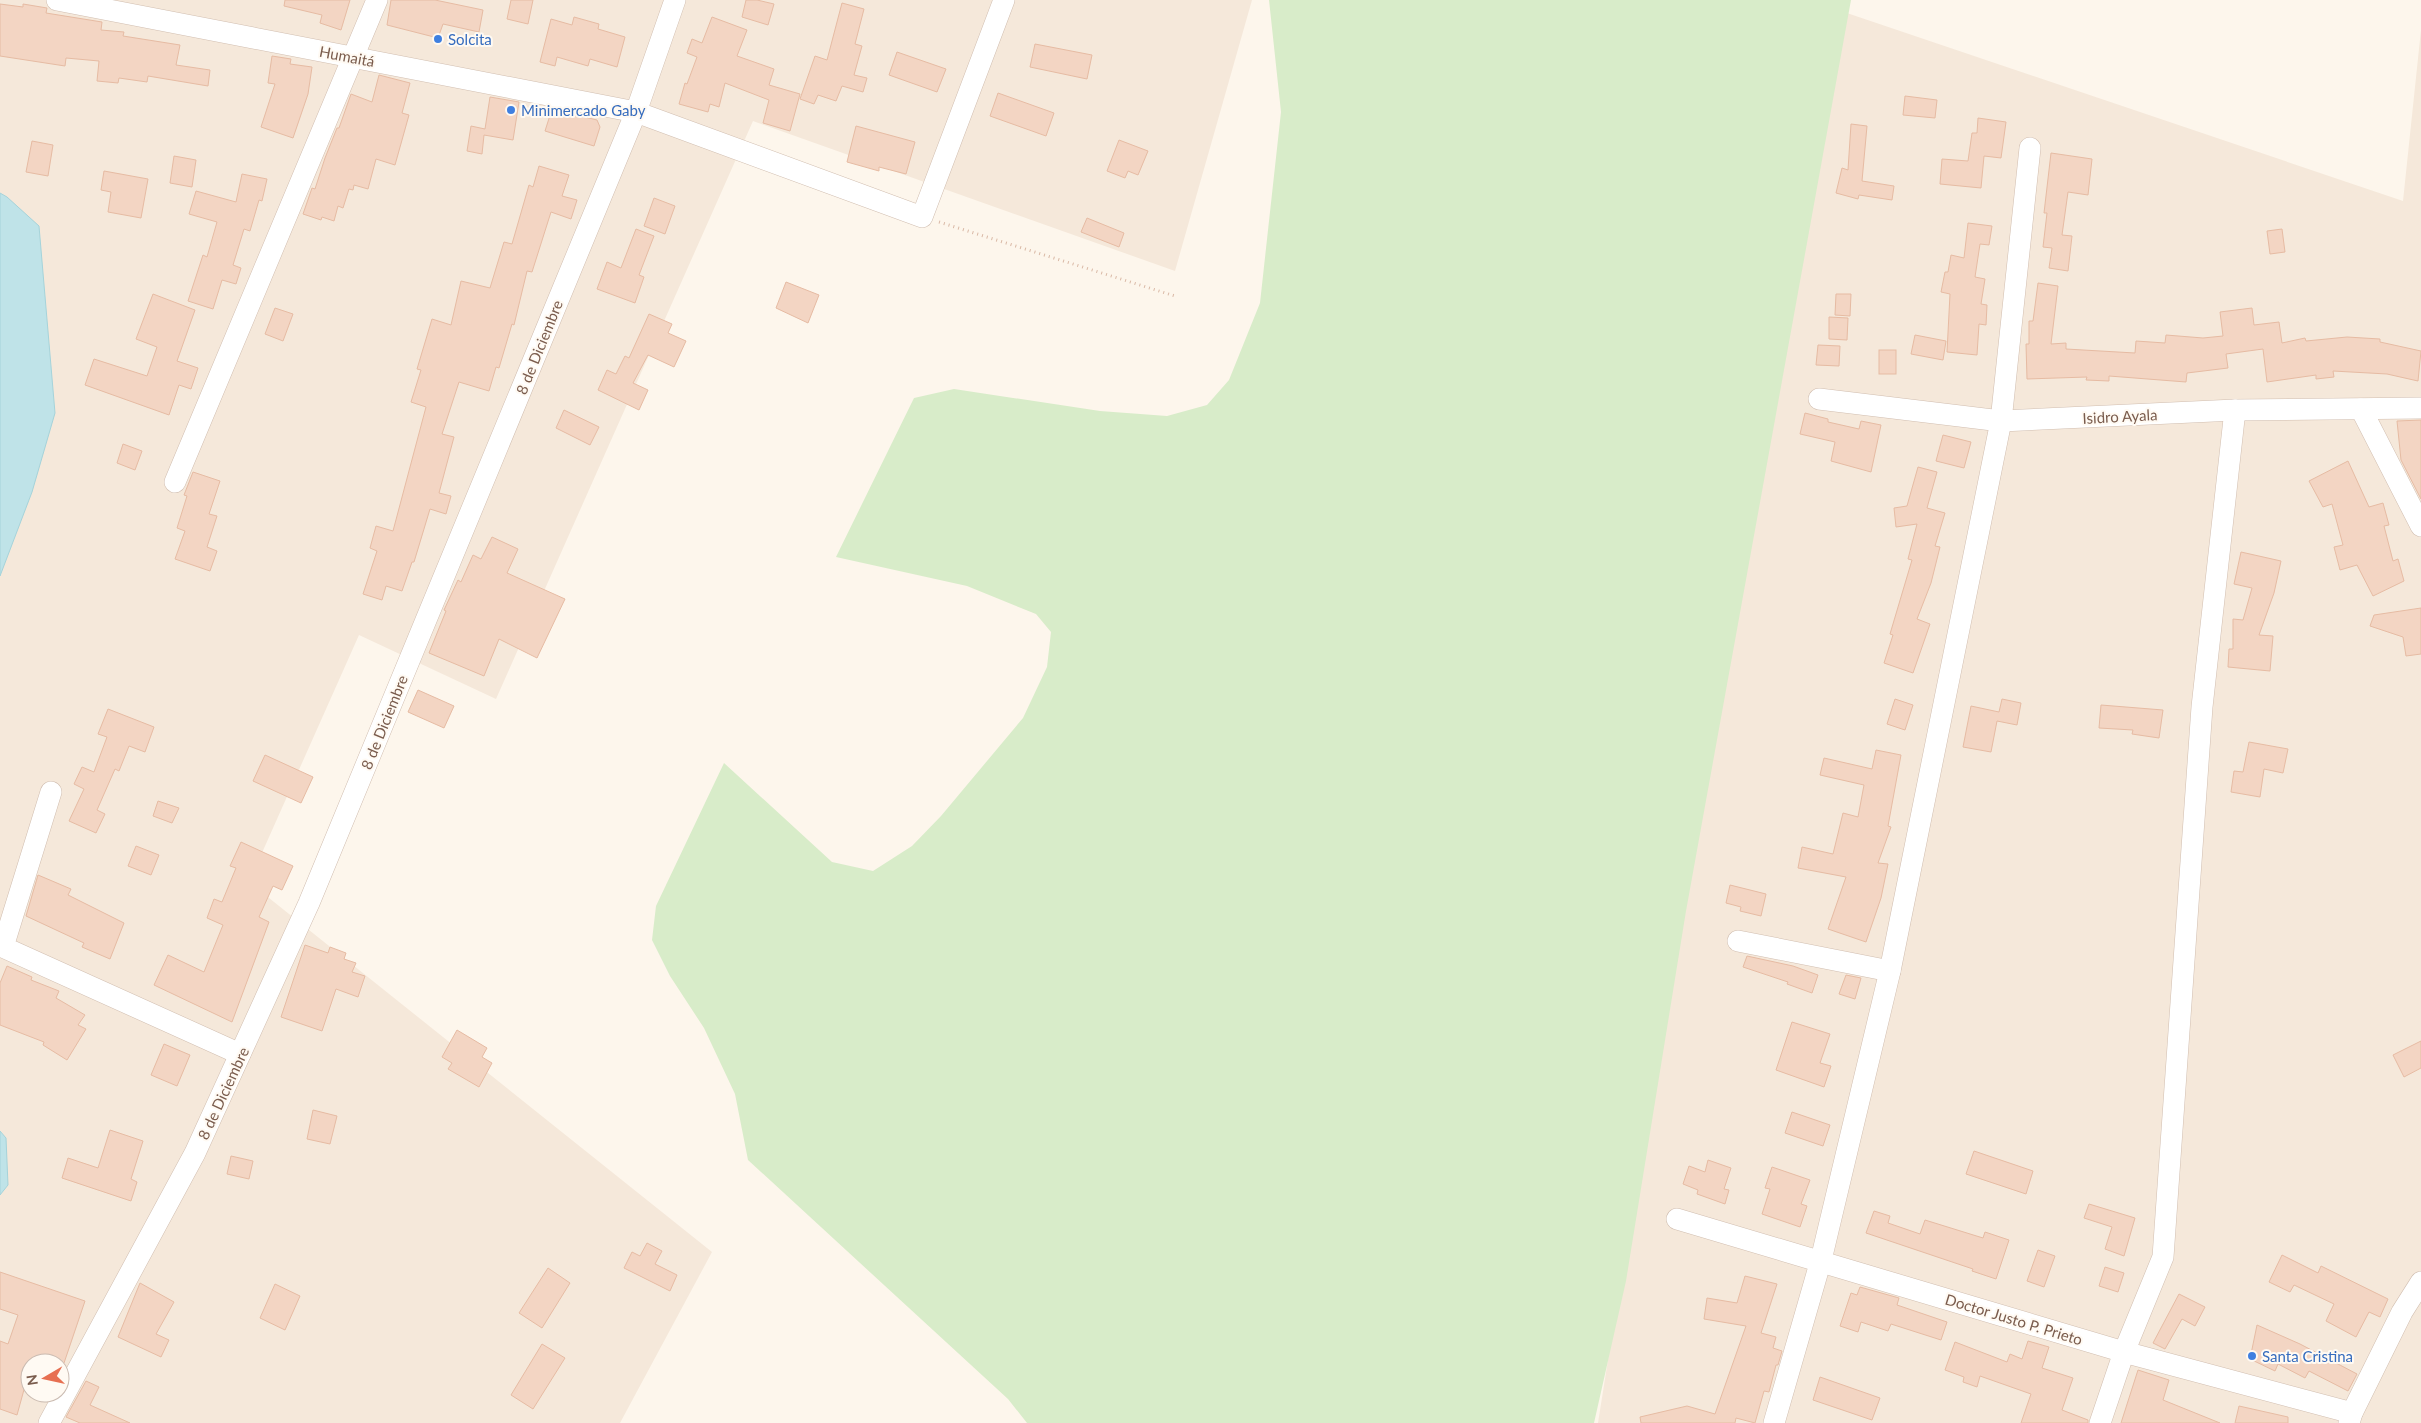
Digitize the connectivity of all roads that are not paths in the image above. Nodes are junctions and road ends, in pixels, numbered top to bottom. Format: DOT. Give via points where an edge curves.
graph roads {
  1 [pos="57,0"];
  2 [pos="377,0"];
  3 [pos="675,0"];
  4 [pos="1004,0"];
  5 [pos="354,58"];
  6 [pos="636,112"];
  7 [pos="2030,148"];
  8 [pos="1819,399"];
  9 [pos="2421,408"];
  10 [pos="2361,409"];
  11 [pos="2235,410"];
  12 [pos="2001,421"];
  13 [pos="175,482"];
  14 [pos="2421,526"];
  15 [pos="50,792"];
  16 [pos="1738,941"];
  17 [pos="1890,971"];
  18 [pos="240,1054"];
  19 [pos="1677,1219"];
  20 [pos="1821,1260"];
  21 [pos="2421,1282"];
  22 [pos="2124,1352"];
  23 [pos="2351,1418"];
  24 [pos="49,1423"];
  25 [pos="1774,1423"];
  26 [pos="2100,1423"];
  1 -- 5 [label="street, Humaitá"];
  2 -- 5 [label="street"];
  3 -- 6 [label="street, 8 de Diciembre"];
  4 -- 6 [label="street, Humaitá" via="922,217"];
  5 -- 6 [label="street, Humaitá"];
  5 -- 13 [label="street"];
  6 -- 18 [label="street, 8 de Diciembre" via="309,904"];
  7 -- 12 [label="street"];
  8 -- 12 [label="street, Isidro Ayala"];
  9 -- 10 [label="street, Isidro Ayala"];
  10 -- 11 [label="street, Isidro Ayala"];
  10 -- 14 [label="street"];
  11 -- 12 [label="street, Isidro Ayala"];
  11 -- 22 [label="street" via="2202,706 2163,1257"];
  12 -- 17 [label="street"];
  15 -- 18 [label="street" via="3,947"];
  16 -- 17 [label="street"];
  17 -- 20 [label="street"];
  18 -- 24 [label="street, 8 de Diciembre" via="195,1153"];
  19 -- 20 [label="street, Doctor Justo P. Prieto"];
  20 -- 22 [label="street, Doctor Justo P. Prieto"];
  20 -- 25 [label="street"];
  21 -- 23 [label="street" via="2402,1312"];
  22 -- 23 [label="street, Doctor Justo P. Prieto"];
  22 -- 26 [label="street"];
}
